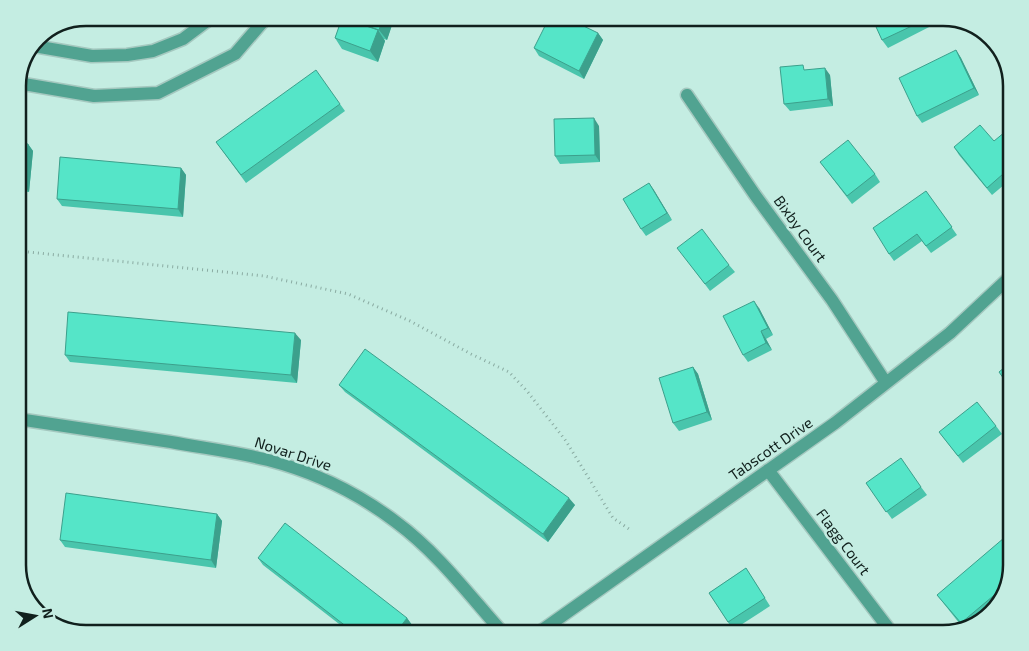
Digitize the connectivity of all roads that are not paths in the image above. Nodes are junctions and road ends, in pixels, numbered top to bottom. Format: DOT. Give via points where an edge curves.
graph roads {
  1 [pos="201,26"];
  2 [pos="259,26"];
  3 [pos="41,47"];
  4 [pos="26,84"];
  5 [pos="688,96"];
  6 [pos="1003,283"];
  7 [pos="886,383"];
  8 [pos="26,420"];
  9 [pos="768,470"];
  10 [pos="495,625"];
  11 [pos="551,625"];
  12 [pos="885,625"];
  1 -- 3 [label="street" via="183,40 136,53 92,56"];
  2 -- 4 [label="street" via="235,54 158,93 94,96"];
  5 -- 7 [label="street, Bixby Court" via="832,300"];
  6 -- 7 [label="street, Tabscott Drive" via="950,333"];
  7 -- 9 [label="street, Tabscott Drive"];
  8 -- 10 [label="street, Novar Drive" via="253,457 322,478 359,497 407,530 439,560"];
  9 -- 11 [label="street, Tabscott Drive"];
  9 -- 12 [label="street, Flagg Court"];
}
